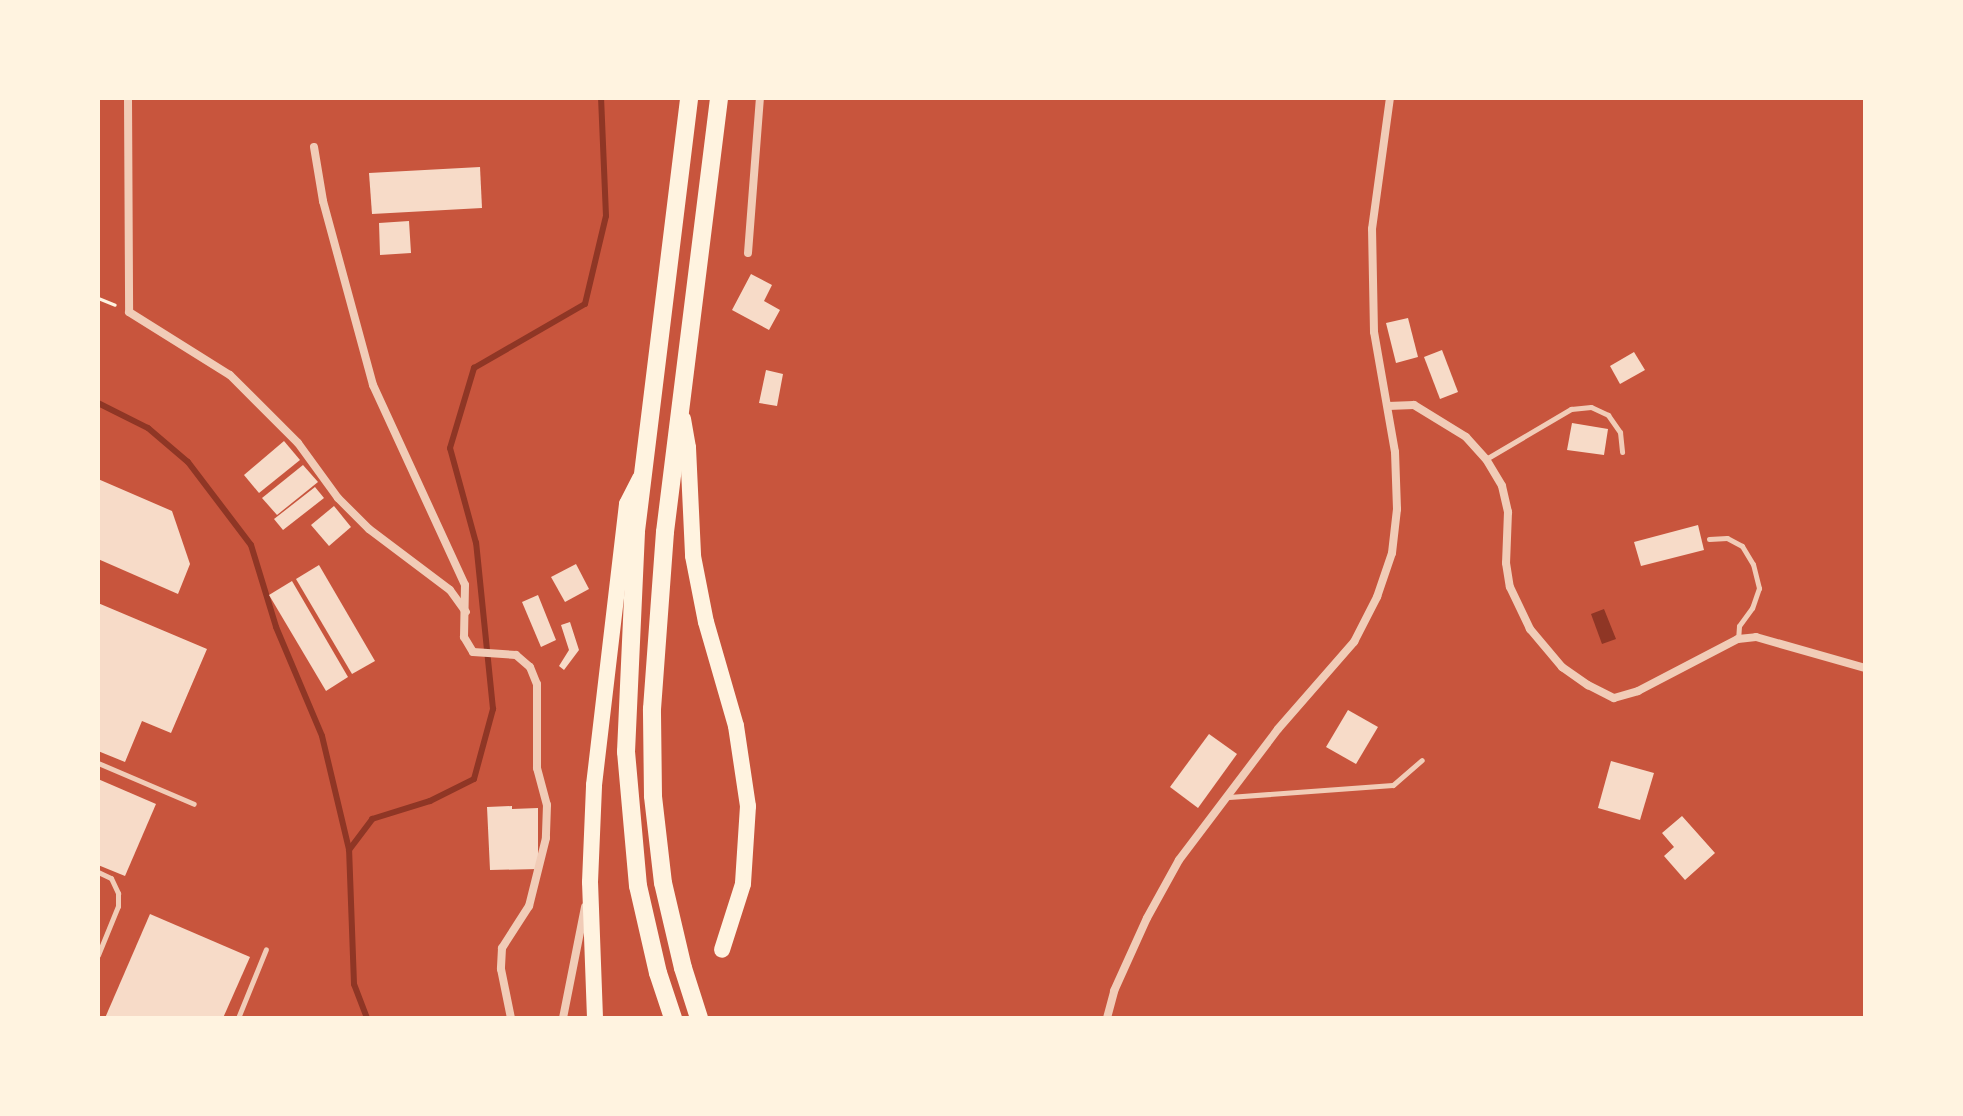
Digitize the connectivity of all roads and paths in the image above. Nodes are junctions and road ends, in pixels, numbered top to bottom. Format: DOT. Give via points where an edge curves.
graph roads {
  1 [pos="128,98"];
  2 [pos="689,98"];
  3 [pos="719,98"];
  4 [pos="760,98"];
  5 [pos="1390,98"];
  6 [pos="314,147"];
  7 [pos="748,253"];
  8 [pos="98,298"];
  9 [pos="129,312"];
  10 [pos="1388,406"];
  11 [pos="681,410"];
  12 [pos="1622,452"];
  13 [pos="1486,459"];
  14 [pos="642,473"];
  15 [pos="1709,539"];
  16 [pos="466,613"];
  17 [pos="1738,639"];
  18 [pos="1865,668"];
  19 [pos="1422,760"];
  20 [pos="98,763"];
  21 [pos="1224,797"];
  22 [pos="194,804"];
  23 [pos="98,872"];
  24 [pos="590,882"];
  25 [pos="266,949"];
  26 [pos="722,950"];
  27 [pos="98,955"];
  28 [pos="238,1018"];
  29 [pos="511,1018"];
  30 [pos="563,1018"];
  31 [pos="595,1018"];
  32 [pos="673,1018"];
  33 [pos="699,1018"];
  34 [pos="1107,1018"];
  1 -- 9 [label="street"];
  2 -- 14 [label="main road"];
  3 -- 11 [label="main road"];
  4 -- 7 [label="street"];
  5 -- 10 [label="street" via="1372,229 1374,332"];
  6 -- 16 [label="street" via="323,201 373,385 465,585"];
  8 -- 9 [label="path"];
  9 -- 16 [label="street" via="230,375 298,443 338,498 369,529 450,590"];
  10 -- 13 [label="street" via="1414,405 1466,437"];
  10 -- 21 [label="street" via="1397,509 1392,553 1377,597 1354,642"];
  11 -- 26 [label="main road" via="693,556 736,726 748,806 743,884"];
  11 -- 33 [label="main road" via="665,532 652,767 663,883"];
  12 -- 13 [label="lane" via="1620,432 1608,415 1591,407 1571,409"];
  13 -- 17 [label="street" via="1502,486 1508,512 1510,587 1530,629 1562,667 1614,698"];
  14 -- 24 [label="main road" via="627,504 603,686"];
  14 -- 32 [label="main road" via="628,663 628,797 647,930"];
  15 -- 17 [label="lane" via="1727,538 1742,546 1753,564 1759,588 1739,626"];
  16 -- 29 [label="street" via="464,637 473,652 516,655 530,667 537,684 537,768 547,805 539,879 502,948"];
  17 -- 18 [label="street" via="1756,637"];
  19 -- 21 [label="lane" via="1393,785"];
  20 -- 22 [label="lane"];
  21 -- 34 [label="street" via="1179,860 1147,918"];
  23 -- 27 [label="lane" via="111,878 118,906"];
  24 -- 30 [label="street"];
  24 -- 31 [label="main road"];
  25 -- 28 [label="lane"];
}
